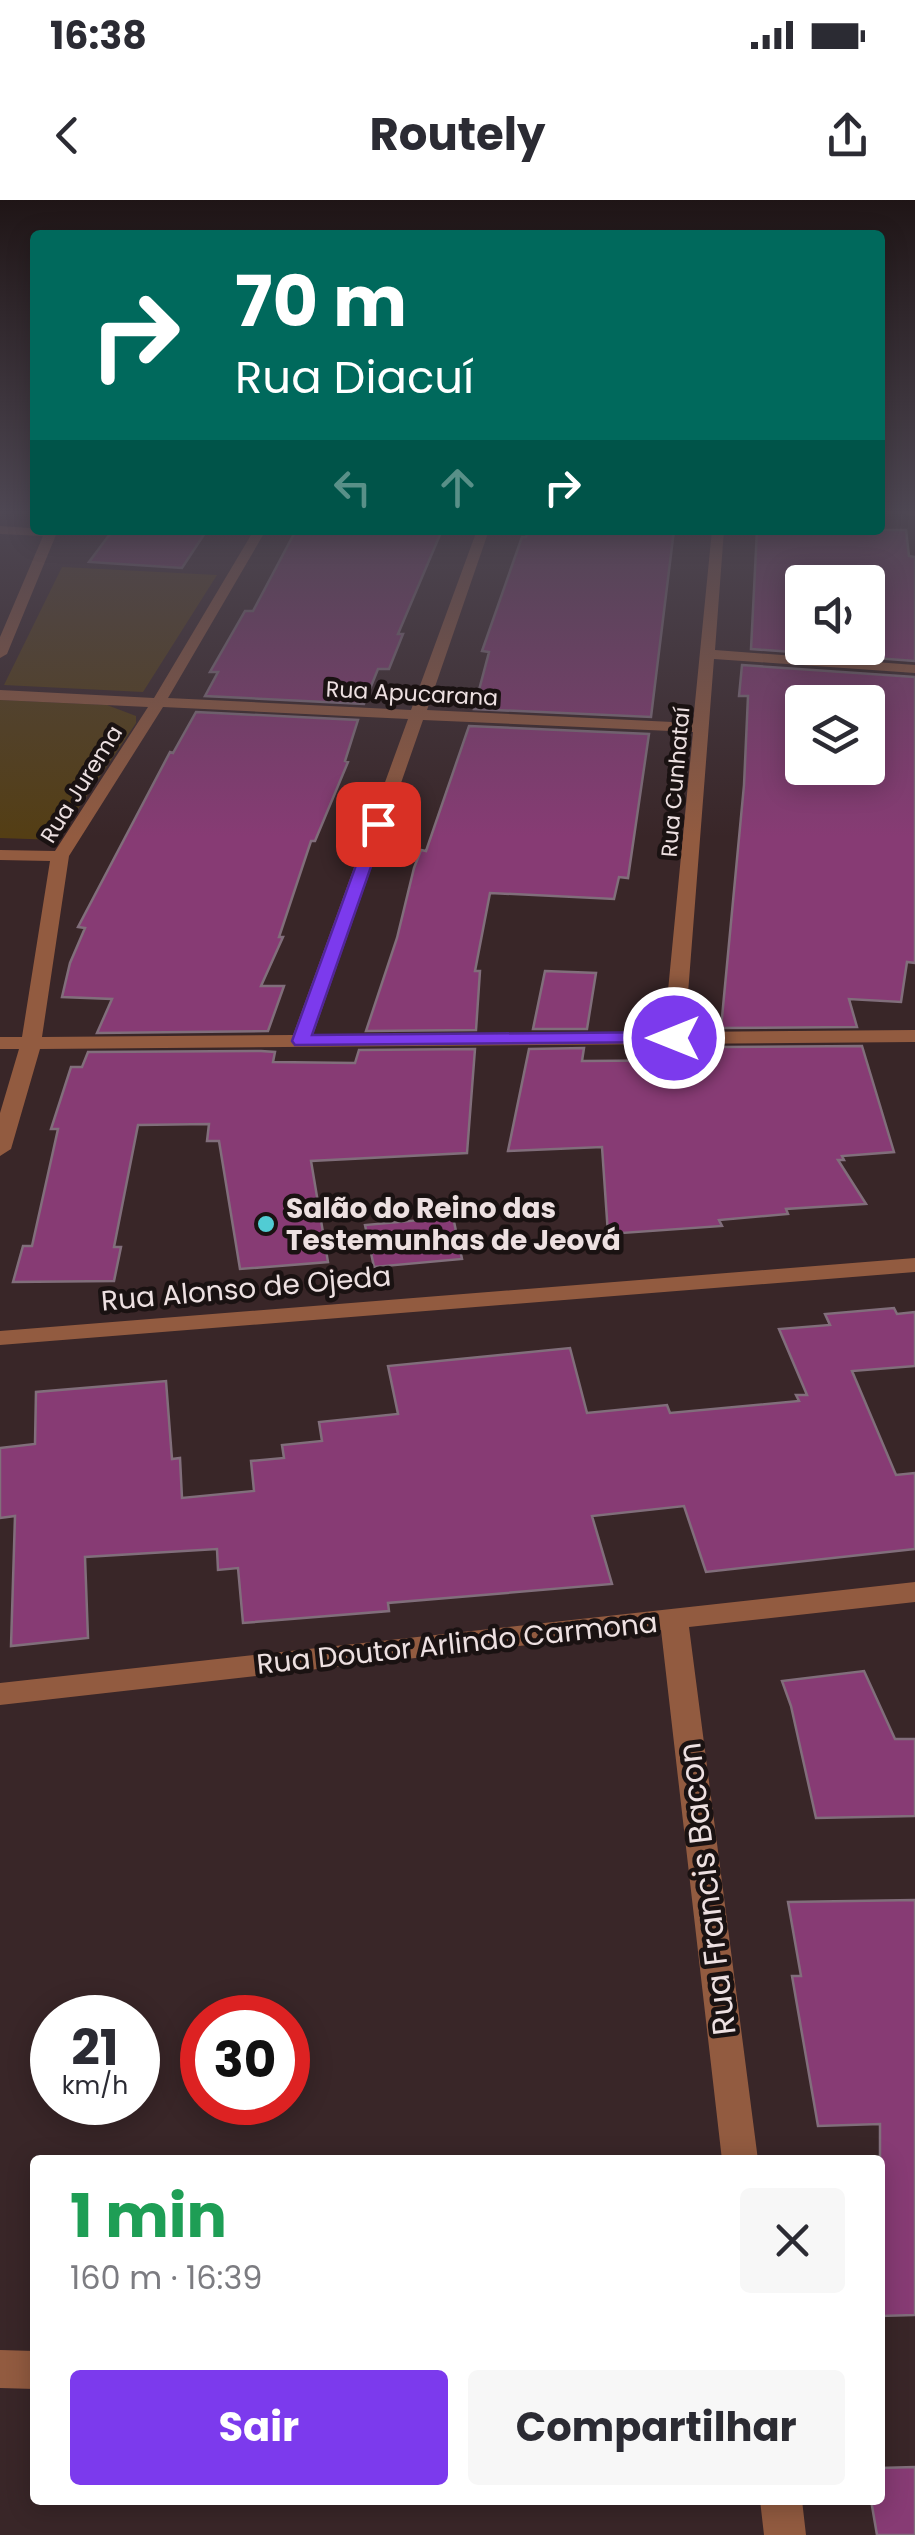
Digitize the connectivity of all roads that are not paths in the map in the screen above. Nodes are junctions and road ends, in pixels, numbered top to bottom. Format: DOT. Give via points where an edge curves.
graph roads {
  1 [pos="14,620"];
  2 [pos="207,620"];
  3 [pos="451,620"];
  4 [pos="711,620"];
  5 [pos="0,654"];
  6 [pos="709,654"];
  7 [pos="915,669"];
  8 [pos="0,695"];
  9 [pos="158,703"];
  10 [pos="417,716"];
  11 [pos="702,728"];
  12 [pos="0,855"];
  13 [pos="60,856"];
  14 [pos="915,1036"];
  15 [pos="674,1038"];
  16 [pos="301,1041"];
  17 [pos="0,1043"];
  18 [pos="30,1043"];
  19 [pos="0,1149"];
  20 [pos="915,1265"];
  21 [pos="0,1338"];
  22 [pos="915,1592"];
  23 [pos="674,1618"];
  24 [pos="0,1694"];
  25 [pos="739,2155"];
  26 [pos="0,2369"];
  27 [pos="30,2370"];
  28 [pos="782,2505"];
  29 [pos="785,2535"];
  1 -- 5 [label="street"];
  2 -- 9 [label="street, Rua Jurema"];
  3 -- 10 [label="street"];
  4 -- 6 [label="street, Rua Cunhataí"];
  6 -- 7 [label="street"];
  6 -- 11 [label="street, Rua Cunhataí"];
  8 -- 9 [label="street, Rua Apucarana"];
  9 -- 10 [label="street, Rua Apucarana"];
  9 -- 13 [label="street, Rua Jurema"];
  10 -- 11 [label="street, Rua Apucarana"];
  10 -- 16 [label="street"];
  11 -- 15 [label="street, Rua Cunhataí"];
  12 -- 13 [label="street"];
  13 -- 18 [label="street, Rua Jurema"];
  14 -- 15 [label="street"];
  15 -- 16 [label="street"];
  16 -- 18 [label="street"];
  17 -- 18 [label="street"];
  18 -- 19 [label="street, Rua Jurema"];
  20 -- 21 [label="street, Rua Alonso de Ojeda"];
  22 -- 23 [label="street, Rua Doutor Arlindo Carmona"];
  23 -- 24 [label="street, Rua Doutor Arlindo Carmona"];
  23 -- 25 [label="street, Rua Francis Bacon"];
  26 -- 27 [label="street"];
  28 -- 29 [label="street"];
}
